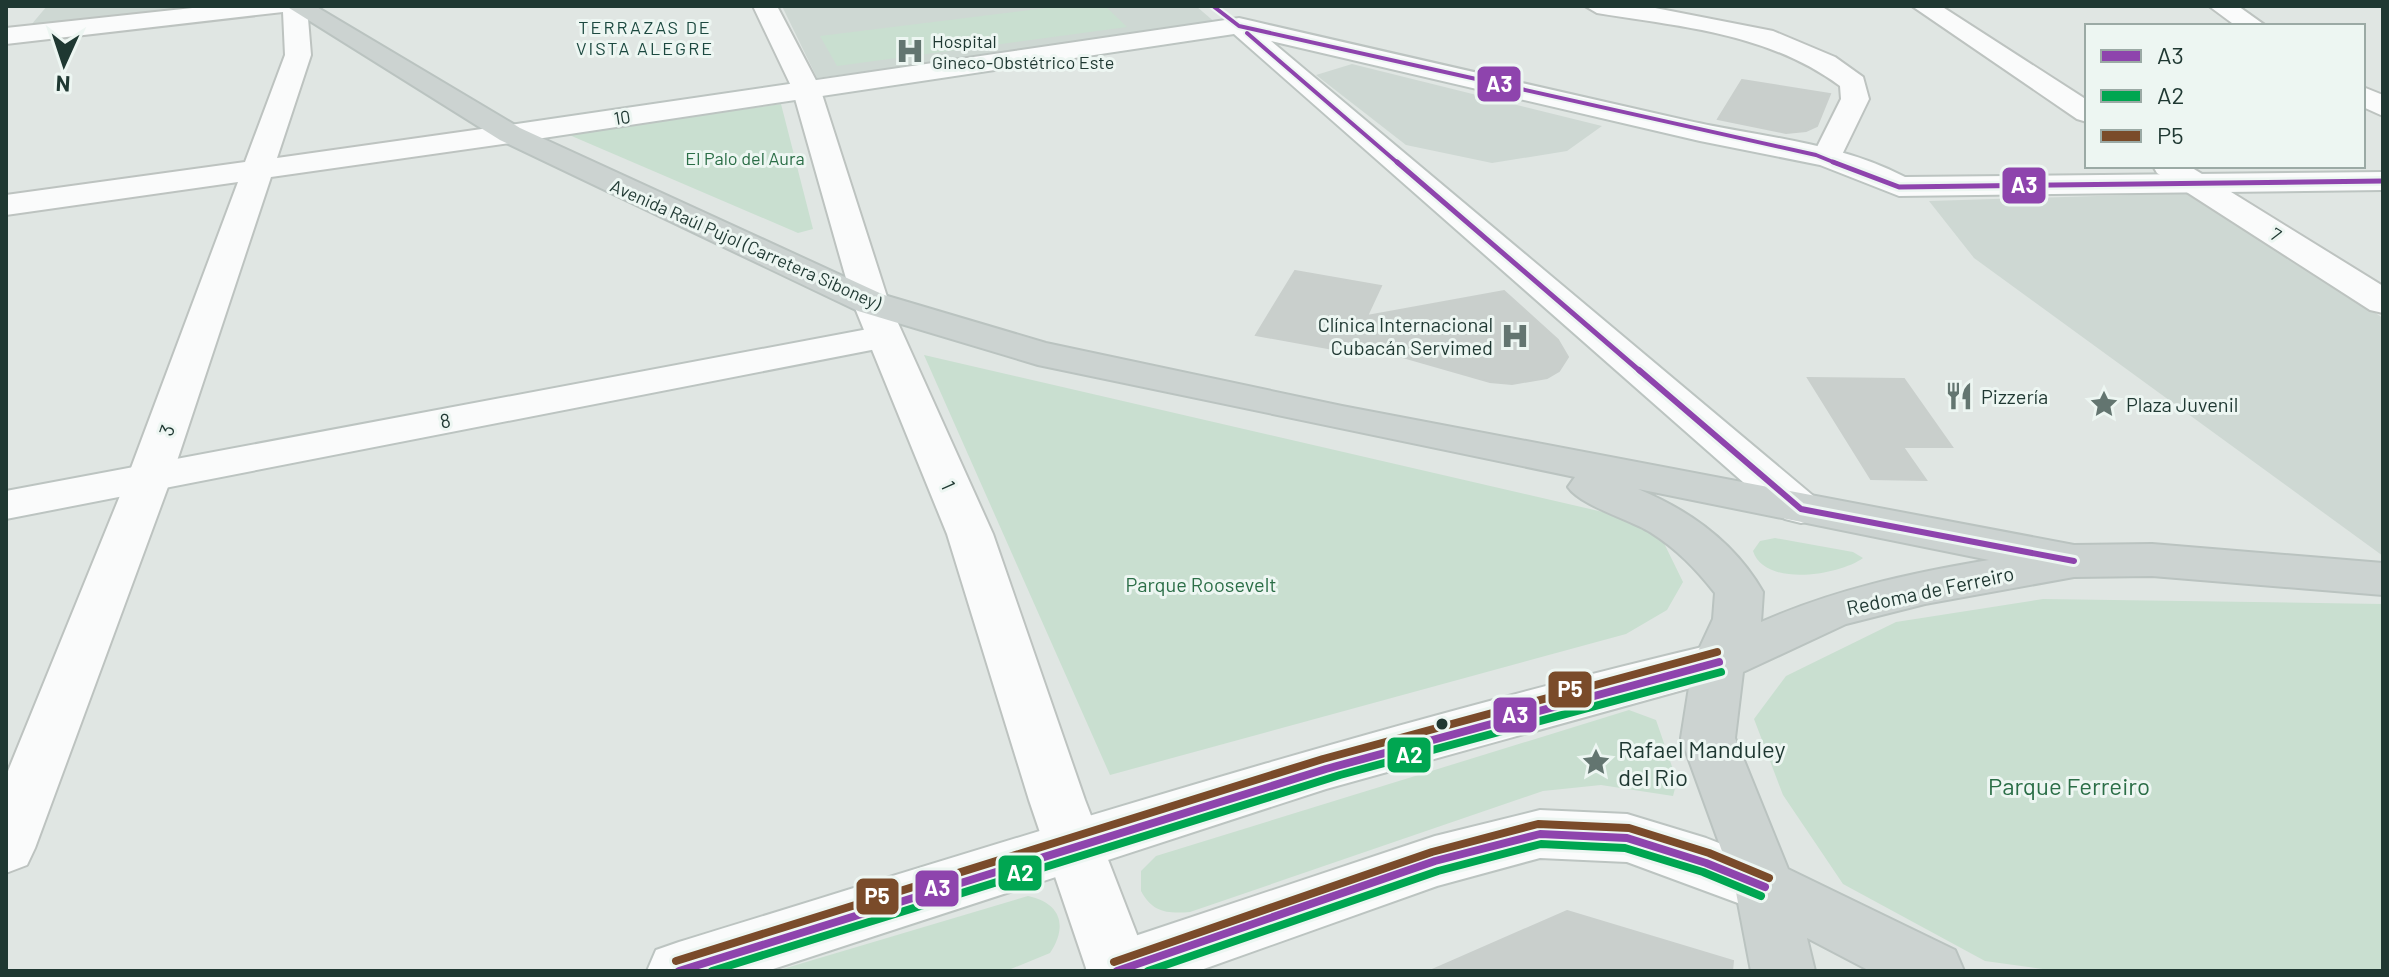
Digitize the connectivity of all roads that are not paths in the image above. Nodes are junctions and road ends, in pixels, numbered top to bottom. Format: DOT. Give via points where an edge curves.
graph roads {
  1 [pos="277,6"];
  2 [pos="297,6"];
  3 [pos="1597,6"];
  4 [pos="1924,6"];
  5 [pos="2221,6"];
  6 [pos="760,9"];
  7 [pos="1226,16"];
  8 [pos="2250,24"];
  9 [pos="6,36"];
  10 [pos="806,88"];
  11 [pos="2365,96"];
  12 [pos="2383,107"];
  13 [pos="2085,112"];
  14 [pos="510,134"];
  15 [pos="1827,157"];
  16 [pos="256,171"];
  17 [pos="2182,175"];
  18 [pos="2383,181"];
  19 [pos="6,205"];
  20 [pos="2383,302"];
  21 [pos="877,320"];
  22 [pos="1463,442"];
  23 [pos="150,476"];
  24 [pos="6,505"];
  25 [pos="1801,509"];
  26 [pos="2074,561"];
  27 [pos="2383,579"];
  28 [pos="1719,662"];
  29 [pos="1073,847"];
  30 [pos="6,848"];
  31 [pos="1765,887"];
  32 [pos="679,971"];
  33 [pos="1118,971"];
  34 [pos="1783,971"];
  35 [pos="1932,971"];
  1 -- 9 [label="street"];
  2 -- 14 [label="main road, Avenida Raúl Pujol (Carretera Siboney)"];
  2 -- 16 [label="street, 3" via="298,55"];
  3 -- 15 [label="street" via="1764,35 1833,65 1853,83 1855,99"];
  4 -- 13 [label="street"];
  5 -- 8 [label="street"];
  6 -- 10 [label="street, 1"];
  7 -- 10 [label="street, 10"];
  7 -- 15 [label="street" via="1685,128"];
  7 -- 25 [label="street"];
  10 -- 14 [label="street, 10"];
  10 -- 21 [label="street, 1"];
  11 -- 12 [label="street"];
  14 -- 16 [label="street, 10"];
  14 -- 21 [label="main road, Avenida Raúl Pujol (Carretera Siboney)"];
  15 -- 17 [label="street" via="1899,187"];
  16 -- 19 [label="street, 10"];
  16 -- 23 [label="street, 3"];
  17 -- 18 [label="street"];
  17 -- 20 [label="street, 7"];
  21 -- 22 [label="main road, Avenida Raúl Pujol (Carretera Siboney)"];
  21 -- 23 [label="street, 8"];
  21 -- 29 [label="street, 1" via="970,534"];
  22 -- 25 [label="main road, Avenida Raúl Pujol (Carretera Siboney)"];
  22 -- 28 [label="main road, Avenida Raúl Pujol (Carretera Siboney)" via="1632,502 1675,527 1708,555 1739,592 1737,625"];
  23 -- 24 [label="street, 8"];
  23 -- 30 [label="street, 3"];
  25 -- 26 [label="main road, Avenida Raúl Pujol (Carretera Siboney)"];
  26 -- 27 [label="main road, Redoma de Ferreiro" via="2152,560"];
  26 -- 28 [label="main road, Redoma de Ferreiro" via="1925,587 1831,611"];
  28 -- 29 [label="street" via="1413,739"];
  28 -- 31 [label="main road" via="1708,738"];
  29 -- 32 [label="street"];
  29 -- 33 [label="street, 1"];
  31 -- 33 [label="street" via="1627,838 1540,834 1435,861"];
  31 -- 34 [label="main road"];
  31 -- 35 [label="main road"];
}
